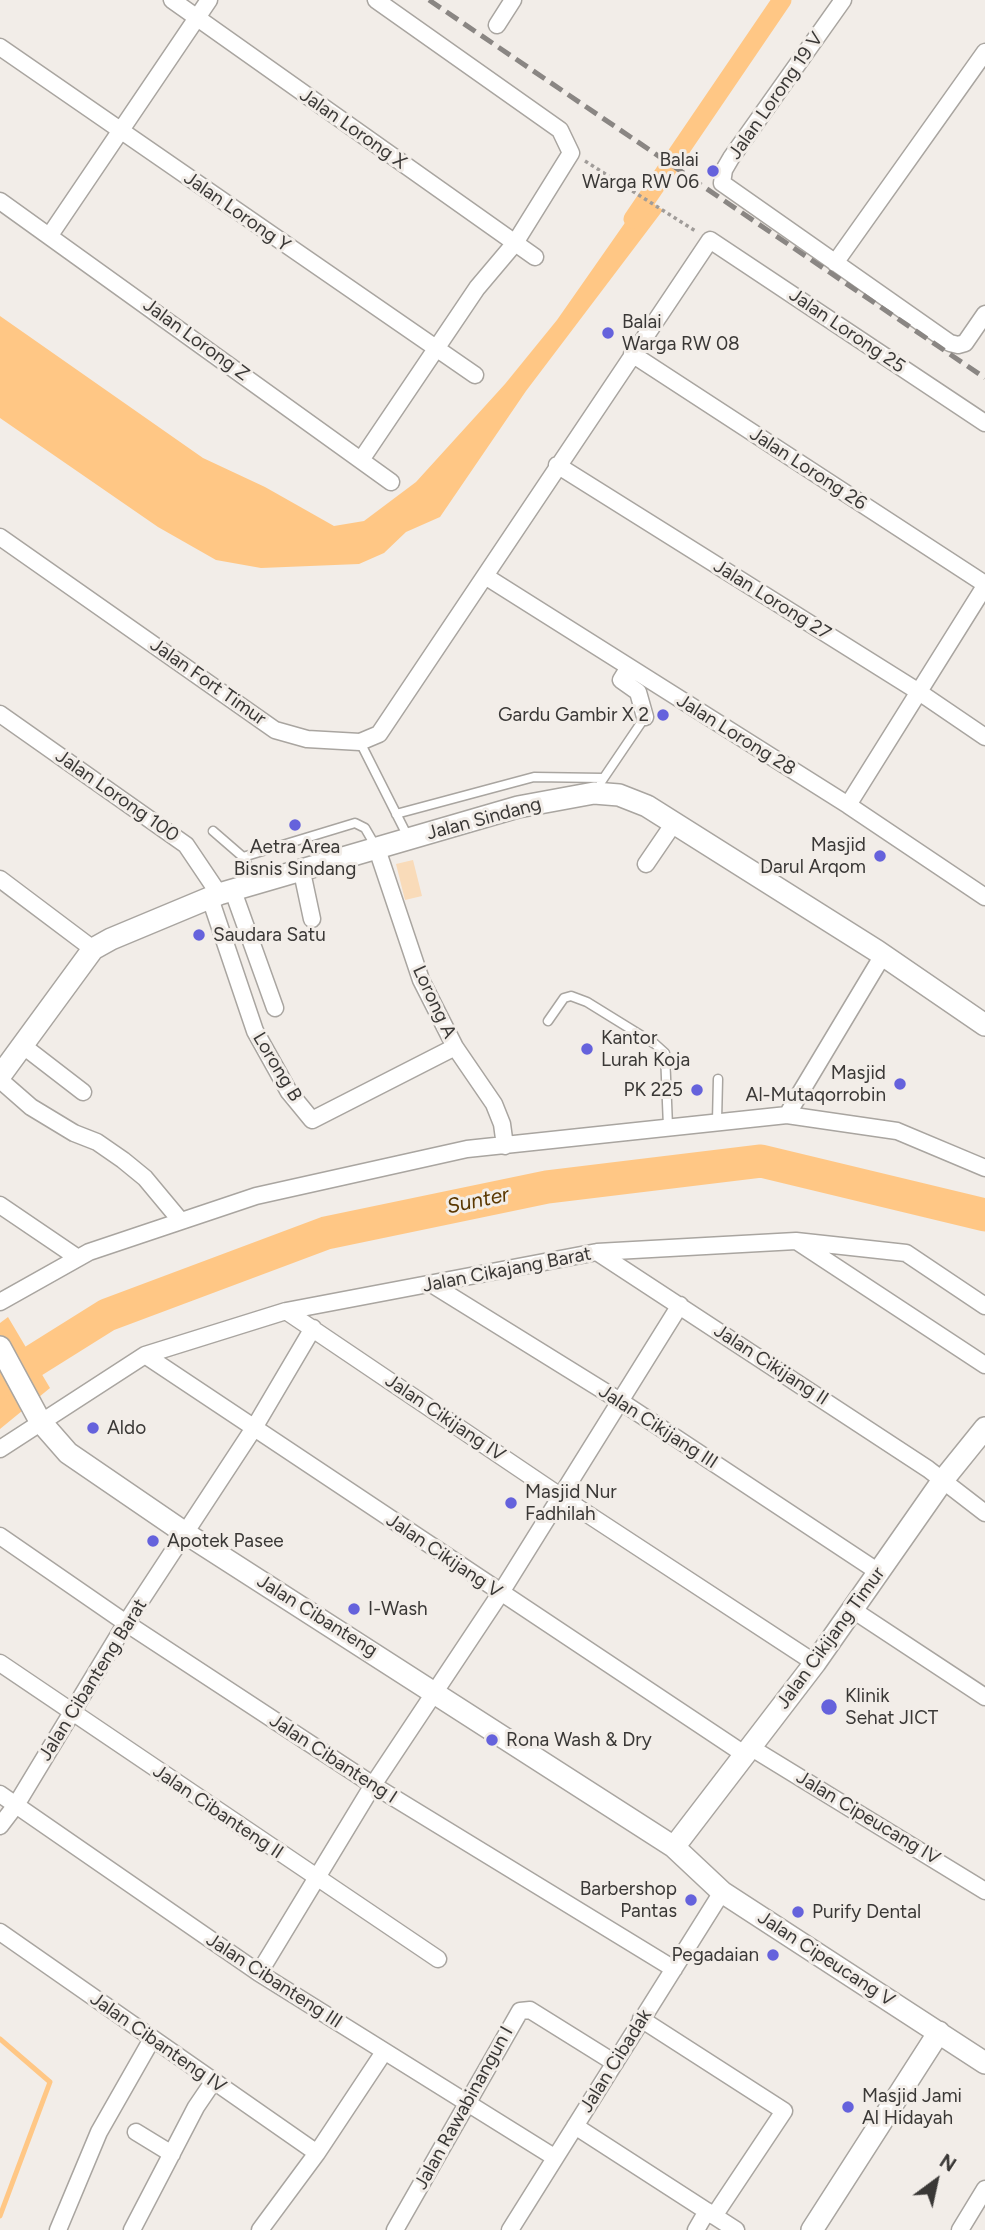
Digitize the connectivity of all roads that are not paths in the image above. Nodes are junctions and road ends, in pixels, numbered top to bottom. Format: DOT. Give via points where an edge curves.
graph roads {
  1 [pos="172,0"];
  2 [pos="209,0"];
  3 [pos="376,0"];
  4 [pos="513,0"];
  5 [pos="843,0"];
  6 [pos="197,18"];
  7 [pos="497,25"];
  8 [pos="0,47"];
  9 [pos="985,52"];
  10 [pos="120,131"];
  11 [pos="0,201"];
  12 [pos="50,235"];
  13 [pos="515,243"];
  14 [pos="535,257"];
  15 [pos="835,263"];
  16 [pos="985,314"];
  17 [pos="437,351"];
  18 [pos="632,354"];
  19 [pos="475,375"];
  20 [pos="985,423"];
  21 [pos="361,460"];
  22 [pos="557,465"];
  23 [pos="391,482"];
  24 [pos="0,537"];
  25 [pos="485,576"];
  26 [pos="985,585"];
  27 [pos="629,667"];
  28 [pos="919,692"];
  29 [pos="0,714"];
  30 [pos="645,717"];
  31 [pos="985,737"];
  32 [pos="360,742"];
  33 [pos="598,786"];
  34 [pos="848,806"];
  35 [pos="396,814"];
  36 [pos="674,823"];
  37 [pos="213,831"];
  38 [pos="409,840"];
  39 [pos="377,849"];
  40 [pos="243,857"];
  41 [pos="646,864"];
  42 [pos="302,872"];
  43 [pos="0,879"];
  44 [pos="258,884"];
  45 [pos="221,894"];
  46 [pos="985,897"];
  47 [pos="312,919"];
  48 [pos="93,950"];
  49 [pos="883,955"];
  50 [pos="275,1008"];
  51 [pos="548,1021"];
  52 [pos="985,1025"];
  53 [pos="455,1047"];
  54 [pos="12,1050"];
  55 [pos="0,1078"];
  56 [pos="718,1079"];
  57 [pos="83,1092"];
  58 [pos="787,1115"];
  59 [pos="717,1121"];
  60 [pos="668,1127"];
  61 [pos="505,1146"];
  62 [pos="985,1168"];
  63 [pos="0,1205"];
  64 [pos="180,1220"];
  65 [pos="796,1241"];
  66 [pos="597,1252"];
  67 [pos="78,1258"];
  68 [pos="433,1285"];
  69 [pos="0,1302"];
  70 [pos="680,1305"];
  71 [pos="985,1306"];
  72 [pos="286,1311"];
  73 [pos="313,1328"];
  74 [pos="0,1347"];
  75 [pos="145,1355"];
  76 [pos="985,1365"];
  77 [pos="620,1401"];
  78 [pos="37,1416"];
  79 [pos="254,1428"];
  80 [pos="985,1428"];
  81 [pos="0,1449"];
  82 [pos="943,1480"];
  83 [pos="560,1496"];
  84 [pos="985,1513"];
  85 [pos="185,1533"];
  86 [pos="0,1536"];
  87 [pos="880,1573"];
  88 [pos="500,1594"];
  89 [pos="853,1610"];
  90 [pos="126,1623"];
  91 [pos="0,1663"];
  92 [pos="815,1663"];
  93 [pos="435,1690"];
  94 [pos="985,1697"];
  95 [pos="71,1712"];
  96 [pos="747,1750"];
  97 [pos="373,1785"];
  98 [pos="0,1794"];
  99 [pos="16,1805"];
  100 [pos="0,1826"];
  101 [pos="674,1847"];
  102 [pos="316,1877"];
  103 [pos="985,1891"];
  104 [pos="722,1892"];
  105 [pos="0,1932"];
  106 [pos="438,1959"];
  107 [pos="674,1969"];
  108 [pos="259,1973"];
  109 [pos="641,2019"];
  110 [pos="939,2032"];
  111 [pos="152,2039"];
  112 [pos="384,2052"];
  113 [pos="615,2063"];
  114 [pos="985,2063"];
  115 [pos="213,2082"];
  116 [pos="467,2103"];
  117 [pos="575,2126"];
  118 [pos="136,2132"];
  119 [pos="317,2153"];
  120 [pos="172,2154"];
  121 [pos="554,2157"];
  122 [pos="985,2189"];
  123 [pos="711,2214"];
  124 [pos="58,2230"];
  125 [pos="132,2230"];
  126 [pos="260,2230"];
  127 [pos="395,2230"];
  128 [pos="510,2230"];
  129 [pos="696,2230"];
  130 [pos="736,2230"];
  131 [pos="812,2230"];
  132 [pos="960,2230"];
  1 -- 6 [label="street, Jalan Lorong X"];
  2 -- 6 [label="street"];
  3 -- 13 [label="street" via="560,130 571,153"];
  4 -- 7 [label="street"];
  5 -- 15 [label="street, Jalan Lorong 19 V" via="722,178 726,188"];
  6 -- 10 [label="street"];
  6 -- 13 [label="street, Jalan Lorong X"];
  8 -- 10 [label="street, Jalan Lorong Y"];
  9 -- 15 [label="street"];
  10 -- 12 [label="street"];
  10 -- 17 [label="street, Jalan Lorong Y"];
  11 -- 12 [label="street, Jalan Lorong Z"];
  12 -- 21 [label="street, Jalan Lorong Z"];
  13 -- 14 [label="street, Jalan Lorong X"];
  13 -- 17 [label="street" via="477,288"];
  15 -- 16 [label="street" via="950,343 965,343"];
  17 -- 19 [label="street, Jalan Lorong Y"];
  17 -- 21 [label="street"];
  18 -- 20 [label="street, Jalan Lorong 25" via="710,240"];
  18 -- 22 [label="street"];
  18 -- 26 [label="street, Jalan Lorong 26"];
  21 -- 23 [label="street, Jalan Lorong Z"];
  22 -- 25 [label="street"];
  22 -- 28 [label="street, Jalan Lorong 27"];
  24 -- 32 [label="street, Jalan Fort Timur" via="275,730 307,739"];
  25 -- 27 [label="street, Jalan Lorong 28"];
  25 -- 32 [label="street" via="379,734"];
  26 -- 28 [label="street"];
  27 -- 30 [label="street" via="621,680 638,692"];
  27 -- 34 [label="street, Jalan Lorong 28"];
  28 -- 31 [label="street, Jalan Lorong 27"];
  28 -- 34 [label="street"];
  29 -- 45 [label="street, Jalan Lorong 100" via="186,845"];
  30 -- 33 [label="lane"];
  32 -- 35 [label="lane"];
  33 -- 35 [label="lane" via="534,777"];
  33 -- 36 [label="street, Jalan Sindang"];
  33 -- 38 [label="street, Jalan Sindang"];
  34 -- 46 [label="street, Jalan Lorong 28"];
  35 -- 38 [label="lane"];
  36 -- 41 [label="street"];
  36 -- 49 [label="street, Jalan Sindang"];
  37 -- 40 [label="lane"];
  38 -- 39 [label="street, Jalan Sindang"];
  39 -- 40 [label="lane" via="365,828 355,823"];
  39 -- 42 [label="street, Jalan Sindang"];
  39 -- 53 [label="street, Lorong A" via="421,980"];
  40 -- 44 [label="lane"];
  42 -- 44 [label="street, Jalan Sindang"];
  42 -- 47 [label="street"];
  43 -- 48 [label="street"];
  44 -- 45 [label="street, Jalan Sindang"];
  45 -- 48 [label="street, Jalan Sindang"];
  45 -- 50 [label="street"];
  45 -- 53 [label="street, Lorong B" via="240,994 289,1093 312,1120"];
  48 -- 54 [label="street, Jalan Sindang"];
  49 -- 52 [label="street, Jalan Sindang"];
  49 -- 58 [label="street"];
  51 -- 60 [label="lane" via="564,998 571,996 655,1044 665,1053"];
  53 -- 61 [label="street, Lorong A" via="494,1104"];
  54 -- 55 [label="street, Jalan Sindang"];
  54 -- 57 [label="street"];
  55 -- 64 [label="street" via="31,1107 97,1142 135,1169"];
  56 -- 59 [label="lane"];
  58 -- 59 [label="street"];
  58 -- 62 [label="street" via="897,1131"];
  59 -- 60 [label="street"];
  60 -- 61 [label="street"];
  61 -- 64 [label="street" via="467,1149 256,1196"];
  63 -- 67 [label="street"];
  64 -- 67 [label="street"];
  65 -- 66 [label="street, Jalan Cikajang Barat"];
  65 -- 71 [label="street, Jalan Cikajang Barat" via="906,1253"];
  65 -- 76 [label="street"];
  66 -- 68 [label="street, Jalan Cikajang Barat"];
  66 -- 70 [label="street, Jalan Cikijang II"];
  67 -- 69 [label="street"];
  68 -- 72 [label="street, Jalan Cikajang Barat"];
  68 -- 77 [label="street, Jalan Cikijang III"];
  70 -- 77 [label="street"];
  70 -- 82 [label="street, Jalan Cikijang II"];
  72 -- 73 [label="street, Jalan Cikijang IV"];
  72 -- 75 [label="street, Jalan Cikajang Barat"];
  73 -- 79 [label="street, Jalan Cibanteng Barat"];
  73 -- 83 [label="street, Jalan Cikijang IV"];
  74 -- 78 [label="street, Jalan Cibanteng"];
  75 -- 78 [label="street, Jalan Cikajang Barat"];
  75 -- 79 [label="street, Jalan Cikijang V"];
  77 -- 83 [label="street"];
  77 -- 87 [label="street, Jalan Cikijang III"];
  78 -- 81 [label="street, Jalan Cikajang Barat"];
  78 -- 85 [label="street, Jalan Cibanteng" via="68,1453"];
  79 -- 85 [label="street, Jalan Cibanteng Barat"];
  79 -- 88 [label="street, Jalan Cikijang V"];
  80 -- 82 [label="street, Jalan Cikijang Timur"];
  82 -- 84 [label="street, Jalan Cikijang II"];
  82 -- 87 [label="street, Jalan Cikijang Timur"];
  83 -- 88 [label="street"];
  83 -- 92 [label="street, Jalan Cikijang IV"];
  85 -- 90 [label="street, Jalan Cibanteng Barat"];
  85 -- 93 [label="street, Jalan Cibanteng"];
  86 -- 90 [label="street, Jalan Cibanteng I"];
  87 -- 89 [label="street, Jalan Cikijang Timur"];
  88 -- 93 [label="street"];
  88 -- 96 [label="street, Jalan Cikijang V"];
  89 -- 92 [label="street, Jalan Cikijang Timur"];
  89 -- 94 [label="street"];
  90 -- 95 [label="street, Jalan Cibanteng Barat"];
  90 -- 97 [label="street, Jalan Cibanteng I"];
  91 -- 95 [label="street, Jalan Cibanteng II"];
  92 -- 96 [label="street, Jalan Cikijang Timur"];
  93 -- 97 [label="street"];
  93 -- 101 [label="street, Jalan Cibanteng"];
  95 -- 99 [label="street, Jalan Cibanteng Barat"];
  95 -- 102 [label="street, Jalan Cibanteng II"];
  96 -- 101 [label="street, Jalan Cikijang Timur"];
  96 -- 103 [label="street, Jalan Cipeucang IV"];
  97 -- 102 [label="street"];
  97 -- 107 [label="street, Jalan Cibanteng I"];
  98 -- 99 [label="street, Jalan Cibanteng III"];
  99 -- 100 [label="street, Jalan Cibanteng Barat"];
  99 -- 108 [label="street, Jalan Cibanteng III"];
  101 -- 104 [label="street, Jalan Cipeucang V"];
  102 -- 106 [label="street, Jalan Cibanteng II"];
  102 -- 108 [label="street"];
  104 -- 107 [label="street, Jalan Cibadak"];
  104 -- 110 [label="street, Jalan Cipeucang V"];
  105 -- 111 [label="street, Jalan Cibanteng IV"];
  107 -- 109 [label="street, Jalan Cibadak"];
  108 -- 112 [label="street, Jalan Cibanteng III"];
  109 -- 113 [label="street, Jalan Cibadak"];
  109 -- 123 [label="street" via="784,2111"];
  110 -- 114 [label="street, Jalan Cipeucang V"];
  110 -- 131 [label="street"];
  111 -- 115 [label="street, Jalan Cibanteng IV"];
  111 -- 124 [label="street" via="99,2132"];
  112 -- 116 [label="street, Jalan Cibanteng III"];
  112 -- 119 [label="street"];
  113 -- 116 [label="street, Jalan Rawabinangun I" via="522,2009"];
  113 -- 117 [label="street, Jalan Cibadak"];
  115 -- 119 [label="street, Jalan Cibanteng IV"];
  115 -- 120 [label="street"];
  116 -- 121 [label="street, Jalan Cibanteng III"];
  116 -- 127 [label="street, Jalan Rawabinangun I"];
  117 -- 121 [label="street, Jalan Cibadak"];
  117 -- 123 [label="street"];
  118 -- 120 [label="street"];
  119 -- 126 [label="street"];
  120 -- 125 [label="street"];
  121 -- 128 [label="street, Jalan Cibadak"];
  122 -- 132 [label="street"];
  123 -- 129 [label="street"];
  123 -- 130 [label="street"];
}
